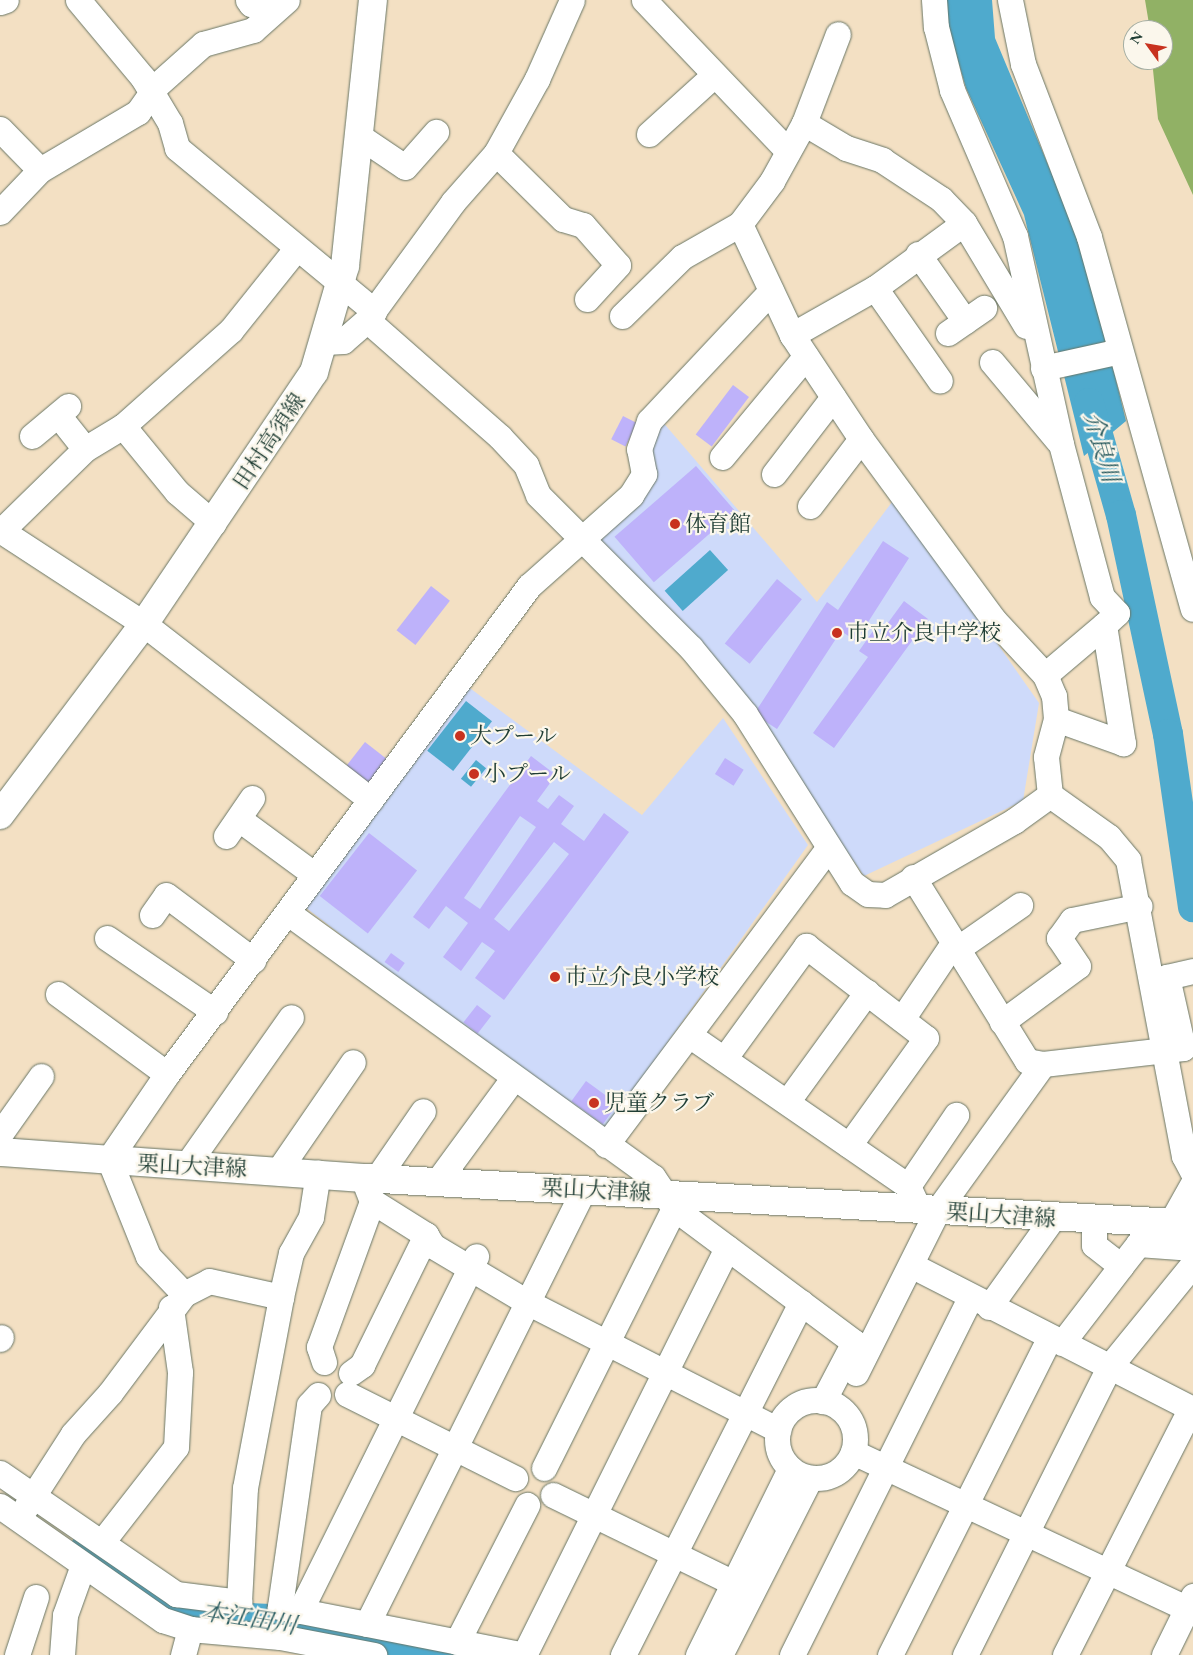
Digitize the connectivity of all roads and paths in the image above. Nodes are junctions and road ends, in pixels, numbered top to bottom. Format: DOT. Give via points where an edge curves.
graph roads {
  1 [pos="6,0"];
  2 [pos="78,0"];
  3 [pos="248,0"];
  4 [pos="259,0"];
  5 [pos="287,0"];
  6 [pos="373,0"];
  7 [pos="572,0"];
  8 [pos="644,0"];
  9 [pos="934,0"];
  10 [pos="1010,0"];
  11 [pos="0,2"];
  12 [pos="838,34"];
  13 [pos="713,76"];
  14 [pos="152,96"];
  15 [pos="804,123"];
  16 [pos="0,129"];
  17 [pos="436,132"];
  18 [pos="649,134"];
  19 [pos="359,136"];
  20 [pos="787,150"];
  21 [pos="496,153"];
  22 [pos="40,170"];
  23 [pos="0,212"];
  24 [pos="964,223"];
  25 [pos="740,224"];
  26 [pos="296,249"];
  27 [pos="918,254"];
  28 [pos="341,285"];
  29 [pos="875,288"];
  30 [pos="771,291"];
  31 [pos="587,300"];
  32 [pos="370,316"];
  33 [pos="622,316"];
  34 [pos="966,320"];
  35 [pos="792,335"];
  36 [pos="326,342"];
  37 [pos="1114,352"];
  38 [pos="806,356"];
  39 [pos="1041,360"];
  40 [pos="992,362"];
  41 [pos="940,381"];
  42 [pos="833,396"];
  43 [pos="124,426"];
  44 [pos="32,436"];
  45 [pos="861,439"];
  46 [pos="1061,444"];
  47 [pos="84,449"];
  48 [pos="722,457"];
  49 [pos="774,474"];
  50 [pos="810,506"];
  51 [pos="213,523"];
  52 [pos="0,530"];
  53 [pos="580,540"];
  54 [pos="1193,609"];
  55 [pos="144,624"];
  56 [pos="1104,626"];
  57 [pos="1045,675"];
  58 [pos="1056,719"];
  59 [pos="1050,795"];
  60 [pos="371,800"];
  61 [pos="0,815"];
  62 [pos="239,818"];
  63 [pos="828,848"];
  64 [pos="315,875"];
  65 [pos="913,877"];
  66 [pos="1136,882"];
  67 [pos="1020,905"];
  68 [pos="1140,906"];
  69 [pos="288,913"];
  70 [pos="152,915"];
  71 [pos="107,938"];
  72 [pos="955,946"];
  73 [pos="253,960"];
  74 [pos="1180,974"];
  75 [pos="867,992"];
  76 [pos="58,994"];
  77 [pos="215,1012"];
  78 [pos="291,1017"];
  79 [pos="902,1019"];
  80 [pos="1002,1022"];
  81 [pos="689,1035"];
  82 [pos="1164,1053"];
  83 [pos="724,1059"];
  84 [pos="353,1062"];
  85 [pos="1043,1064"];
  86 [pos="167,1074"];
  87 [pos="41,1076"];
  88 [pos="514,1078"];
  89 [pos="787,1102"];
  90 [pos="423,1111"];
  91 [pos="956,1115"];
  92 [pos="0,1134"];
  93 [pos="606,1145"];
  94 [pos="850,1145"];
  95 [pos="0,1152"];
  96 [pos="109,1159"];
  97 [pos="186,1166"];
  98 [pos="278,1171"];
  99 [pos="318,1173"];
  100 [pos="1193,1173"];
  101 [pos="437,1182"];
  102 [pos="1193,1183"];
  103 [pos="371,1186"];
  104 [pos="583,1190"];
  105 [pos="669,1201"];
  106 [pos="921,1202"];
  107 [pos="1052,1219"];
  108 [pos="1094,1221"];
  109 [pos="1181,1224"];
  110 [pos="426,1235"];
  111 [pos="727,1248"];
  112 [pos="1193,1248"];
  113 [pos="473,1262"];
  114 [pos="1193,1264"];
  115 [pos="911,1265"];
  116 [pos="1121,1266"];
  117 [pos="280,1296"];
  118 [pos="530,1296"];
  119 [pos="177,1301"];
  120 [pos="801,1302"];
  121 [pos="979,1303"];
  122 [pos="610,1336"];
  123 [pos="1056,1340"];
  124 [pos="324,1362"];
  125 [pos="669,1365"];
  126 [pos="1110,1366"];
  127 [pos="349,1383"];
  128 [pos="318,1395"];
  129 [pos="831,1405"];
  130 [pos="747,1406"];
  131 [pos="1192,1409"];
  132 [pos="396,1418"];
  133 [pos="781,1424"];
  134 [pos="455,1448"];
  135 [pos="850,1457"];
  136 [pos="544,1468"];
  137 [pos="0,1473"];
  138 [pos="800,1473"];
  139 [pos="883,1473"];
  140 [pos="516,1478"];
  141 [pos="34,1494"];
  142 [pos="553,1495"];
  143 [pos="526,1505"];
  144 [pos="10,1512"];
  145 [pos="962,1513"];
  146 [pos="594,1515"];
  147 [pos="1021,1541"];
  148 [pos="102,1542"];
  149 [pos="673,1554"];
  150 [pos="83,1565"];
  151 [pos="1103,1580"];
  152 [pos="742,1588"];
  153 [pos="36,1596"];
  154 [pos="1191,1605"];
  155 [pos="300,1611"];
  156 [pos="367,1624"];
  157 [pos="190,1629"];
  158 [pos="457,1642"];
  159 [pos="17,1655"];
  160 [pos="62,1655"];
  161 [pos="183,1655"];
  162 [pos="374,1655"];
  163 [pos="525,1655"];
  164 [pos="623,1655"];
  165 [pos="698,1655"];
  166 [pos="720,1655"];
  167 [pos="792,1655"];
  168 [pos="890,1655"];
  169 [pos="965,1655"];
  170 [pos="1065,1655"];
  171 [pos="1164,1655"];
  1 -- 11 [label="street"];
  2 -- 14 [label="street" via="143,78"];
  3 -- 4 [label="street" via="251,4"];
  5 -- 14 [label="street" via="253,30 203,44 157,85"];
  6 -- 19 [label="main road, 田村高須線"];
  7 -- 21 [label="street" via="536,80"];
  8 -- 13 [label="street"];
  9 -- 39 [label="street" via="936,27 952,90 1015,236"];
  10 -- 37 [label="street" via="1023,64 1089,237"];
  12 -- 15 [label="street"];
  13 -- 18 [label="street"];
  13 -- 20 [label="street"];
  14 -- 22 [label="street" via="95,141"];
  14 -- 26 [label="street" via="170,123 177,148"];
  15 -- 20 [label="street"];
  15 -- 24 [label="street" via="846,148 882,160 941,199"];
  16 -- 22 [label="street"];
  17 -- 19 [label="street" via="405,167"];
  19 -- 28 [label="main road, 田村高須線"];
  20 -- 25 [label="street"];
  21 -- 31 [label="street" via="563,219 583,225 618,265"];
  21 -- 32 [label="street" via="453,202"];
  22 -- 23 [label="street"];
  24 -- 27 [label="street"];
  24 -- 39 [label="street"];
  25 -- 30 [label="street"];
  25 -- 33 [label="street" via="682,257"];
  26 -- 28 [label="street"];
  26 -- 43 [label="street" via="230,330"];
  27 -- 29 [label="street"];
  27 -- 34 [label="street"];
  28 -- 32 [label="street"];
  28 -- 36 [label="main road, 田村高須線"];
  29 -- 35 [label="street"];
  29 -- 41 [label="street"];
  30 -- 35 [label="street"];
  30 -- 53 [label="street" via="649,421 639,449 644,474 630,495"];
  32 -- 36 [label="street" via="343,341"];
  32 -- 53 [label="street" via="500,437 526,465 538,495"];
  35 -- 38 [label="street"];
  36 -- 51 [label="main road, 田村高須線" via="296,403"];
  37 -- 39 [label="street"];
  37 -- 54 [label="street"];
  38 -- 42 [label="street"];
  38 -- 48 [label="street"];
  39 -- 46 [label="street"];
  40 -- 46 [label="street"];
  42 -- 45 [label="street"];
  42 -- 49 [label="street"];
  43 -- 47 [label="street"];
  43 -- 51 [label="street" via="177,492"];
  44 -- 47 [label="street" via="63,410"];
  45 -- 50 [label="street"];
  45 -- 57 [label="street" via="993,619"];
  46 -- 56 [label="street" via="1102,597 1117,613"];
  47 -- 52 [label="street"];
  51 -- 55 [label="main road, 田村高須線"];
  52 -- 55 [label="street"];
  53 -- 60 [label="street" via="529,586"];
  53 -- 63 [label="street" via="691,648 744,714"];
  55 -- 60 [label="street"];
  55 -- 61 [label="main road, 田村高須線"];
  56 -- 57 [label="street"];
  56 -- 58 [label="street" via="1122,743"];
  57 -- 58 [label="street" via="1054,696"];
  58 -- 59 [label="street" via="1046,757"];
  59 -- 65 [label="street" via="1014,821"];
  59 -- 66 [label="street" via="1119,847"];
  60 -- 64 [label="street"];
  62 -- 64 [label="street"];
  63 -- 65 [label="street" via="852,883 868,894 885,895"];
  63 -- 81 [label="street"];
  64 -- 69 [label="street"];
  65 -- 72 [label="street"];
  66 -- 68 [label="street"];
  66 -- 74 [label="street" via="1145,883"];
  67 -- 72 [label="street"];
  68 -- 80 [label="street" via="1072,920 1058,938 1078,966"];
  68 -- 82 [label="street"];
  69 -- 73 [label="street"];
  69 -- 88 [label="street"];
  70 -- 73 [label="street" via="166,895"];
  71 -- 77 [label="street"];
  72 -- 79 [label="street"];
  72 -- 80 [label="street"];
  73 -- 77 [label="street"];
  74 -- 82 [label="street" via="1183,1048"];
  75 -- 79 [label="street"];
  75 -- 83 [label="street" via="806,946"];
  75 -- 89 [label="street"];
  76 -- 86 [label="street"];
  77 -- 86 [label="street"];
  78 -- 97 [label="street"];
  79 -- 94 [label="street" via="926,1038"];
  80 -- 85 [label="street" via="1027,1061"];
  81 -- 83 [label="street"];
  81 -- 93 [label="street"];
  82 -- 85 [label="street"];
  82 -- 100 [label="street" via="1184,1156"];
  83 -- 89 [label="street"];
  84 -- 98 [label="street"];
  85 -- 106 [label="street"];
  86 -- 96 [label="street"];
  87 -- 92 [label="street"];
  88 -- 93 [label="street"];
  88 -- 101 [label="street"];
  89 -- 94 [label="street"];
  90 -- 103 [label="street"];
  91 -- 106 [label="street"];
  93 -- 105 [label="street" via="653,1177"];
  94 -- 106 [label="street"];
  95 -- 96 [label="main road, 栗山大津線"];
  96 -- 97 [label="main road, 栗山大津線"];
  96 -- 119 [label="street" via="148,1256"];
  97 -- 98 [label="main road, 栗山大津線"];
  98 -- 99 [label="main road, 栗山大津線"];
  99 -- 103 [label="main road, 栗山大津線"];
  99 -- 117 [label="street" via="311,1217 291,1253"];
  101 -- 103 [label="main road, 栗山大津線"];
  101 -- 104 [label="main road, 栗山大津線"];
  102 -- 109 [label="street"];
  103 -- 110 [label="street"];
  103 -- 124 [label="street" via="319,1347"];
  104 -- 105 [label="main road, 栗山大津線"];
  104 -- 118 [label="street"];
  105 -- 106 [label="main road, 栗山大津線"];
  105 -- 111 [label="street"];
  105 -- 122 [label="street"];
  106 -- 107 [label="main road, 栗山大津線"];
  106 -- 115 [label="street"];
  107 -- 108 [label="main road, 栗山大津線"];
  107 -- 121 [label="street"];
  108 -- 109 [label="main road, 栗山大津線"];
  108 -- 116 [label="street" via="1094,1246"];
  110 -- 113 [label="street" via="434,1246"];
  110 -- 127 [label="street" via="362,1366"];
  111 -- 120 [label="street"];
  111 -- 125 [label="street"];
  112 -- 116 [label="street" via="1138,1244"];
  113 -- 118 [label="street"];
  113 -- 132 [label="street"];
  114 -- 126 [label="street"];
  115 -- 121 [label="street"];
  115 -- 129 [label="street"];
  116 -- 123 [label="street"];
  117 -- 119 [label="street" via="209,1281"];
  117 -- 148 [label="street" via="245,1488 239,1602 176,1594"];
  118 -- 122 [label="street"];
  118 -- 134 [label="street"];
  119 -- 141 [label="street" via="110,1393 73,1434"];
  119 -- 148 [label="street" via="180,1372 176,1447"];
  120 -- 129 [label="street" via="854,1342"];
  120 -- 130 [label="street"];
  121 -- 123 [label="street"];
  121 -- 139 [label="street"];
  122 -- 125 [label="street"];
  122 -- 136 [label="street"];
  123 -- 126 [label="street"];
  123 -- 145 [label="street"];
  124 -- 127 [label="street" via="338,1361"];
  124 -- 128 [label="street" via="312,1378"];
  125 -- 130 [label="street"];
  125 -- 146 [label="street"];
  126 -- 131 [label="street"];
  126 -- 147 [label="street"];
  127 -- 128 [label="street" via="330,1401"];
  127 -- 132 [label="street"];
  128 -- 155 [label="street" via="309,1405 280,1607"];
  129 -- 133 [label="street" via="801,1403"];
  129 -- 135 [label="street" via="853,1428"];
  130 -- 133 [label="street"];
  130 -- 149 [label="street"];
  131 -- 151 [label="street"];
  132 -- 134 [label="street"];
  132 -- 155 [label="street"];
  133 -- 138 [label="street" via="779,1451"];
  134 -- 140 [label="street"];
  134 -- 156 [label="street"];
  135 -- 138 [label="street" via="831,1475"];
  135 -- 139 [label="street"];
  136 -- 140 [label="street" via="528,1467"];
  136 -- 142 [label="street" via="555,1482"];
  137 -- 141 [label="street"];
  138 -- 152 [label="street"];
  139 -- 145 [label="street"];
  139 -- 167 [label="street"];
  140 -- 143 [label="street" via="517,1497"];
  141 -- 144 [label="street"];
  141 -- 148 [label="street"];
  142 -- 143 [label="street" via="539,1506"];
  142 -- 146 [label="street"];
  143 -- 158 [label="street"];
  144 -- 150 [label="street"];
  145 -- 147 [label="street"];
  145 -- 168 [label="street"];
  146 -- 149 [label="street"];
  146 -- 163 [label="street"];
  147 -- 151 [label="street"];
  147 -- 169 [label="street"];
  149 -- 152 [label="street"];
  149 -- 164 [label="street"];
  150 -- 157 [label="street" via="139,1607"];
  150 -- 160 [label="street" via="65,1614"];
  151 -- 154 [label="street" via="1166,1614"];
  151 -- 170 [label="street"];
  152 -- 165 [label="street"];
  152 -- 166 [label="street"];
  153 -- 159 [label="street"];
  154 -- 171 [label="street"];
  155 -- 156 [label="street"];
  156 -- 158 [label="street"];
  157 -- 161 [label="street"];
  157 -- 162 [label="street" via="280,1637"];
  158 -- 163 [label="street"];
}
